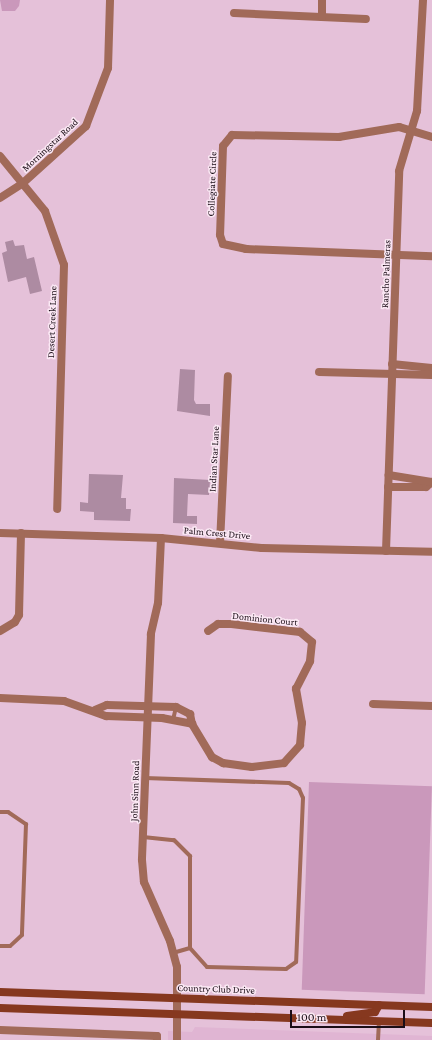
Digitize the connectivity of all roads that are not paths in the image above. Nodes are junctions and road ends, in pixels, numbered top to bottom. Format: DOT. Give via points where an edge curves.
graph roads {
  1 [pos="110,0"];
  2 [pos="322,0"];
  3 [pos="423,0"];
  4 [pos="234,13"];
  5 [pos="322,17"];
  6 [pos="366,19"];
  7 [pos="422,28"];
  8 [pos="432,29"];
  9 [pos="411,129"];
  10 [pos="432,137"];
  11 [pos="0,156"];
  12 [pos="23,183"];
  13 [pos="0,198"];
  14 [pos="397,255"];
  15 [pos="432,256"];
  16 [pos="392,364"];
  17 [pos="419,366"];
  18 [pos="432,368"];
  19 [pos="319,372"];
  20 [pos="392,374"];
  21 [pos="419,375"];
  22 [pos="432,375"];
  23 [pos="228,376"];
  24 [pos="389,476"];
  25 [pos="415,478"];
  26 [pos="432,482"];
  27 [pos="388,487"];
  28 [pos="415,487"];
  29 [pos="57,509"];
  30 [pos="0,533"];
  31 [pos="21,533"];
  32 [pos="161,538"];
  33 [pos="220,543"];
  34 [pos="386,551"];
  35 [pos="432,552"];
  36 [pos="208,631"];
  37 [pos="0,632"];
  38 [pos="0,698"];
  39 [pos="373,704"];
  40 [pos="115,705"];
  41 [pos="148,706"];
  42 [pos="432,706"];
  43 [pos="176,707"];
  44 [pos="95,710"];
  45 [pos="115,717"];
  46 [pos="148,718"];
  47 [pos="173,720"];
  48 [pos="192,724"];
  49 [pos="145,778"];
  50 [pos="0,812"];
  51 [pos="143,837"];
  52 [pos="0,946"];
  53 [pos="190,948"];
  54 [pos="173,953"];
  55 [pos="0,992"];
  56 [pos="177,998"];
  57 [pos="379,1005"];
  58 [pos="432,1007"];
  59 [pos="0,1008"];
  60 [pos="178,1013"];
  61 [pos="324,1019"];
  62 [pos="379,1021"];
  63 [pos="432,1023"];
  64 [pos="0,1030"];
  65 [pos="157,1038"];
  66 [pos="177,1040"];
  67 [pos="378,1040"];
  1 -- 12 [label="street, Morningstar Road" via="108,68 86,126"];
  2 -- 5 [label="street"];
  3 -- 7 [label="street, Rancho Palmeras"];
  4 -- 5 [label="street"];
  5 -- 6 [label="street"];
  7 -- 8 [label="street"];
  7 -- 9 [label="street, Rancho Palmeras" via="421,82"];
  9 -- 10 [label="street"];
  9 -- 14 [label="street, Rancho Palmeras" via="399,171"];
  9 -- 14 [label="street, Collegiate Circle" via="381,128 359,136 339,137 239,133 226,138 223,146 220,235 224,244 246,249"];
  11 -- 12 [label="street, Desert Creek Lane"];
  12 -- 13 [label="street, Morningstar Road"];
  12 -- 29 [label="street, Desert Creek Lane" via="45,211 64,265"];
  14 -- 15 [label="street"];
  14 -- 16 [label="street, Rancho Palmeras"];
  16 -- 17 [label="street"];
  16 -- 20 [label="street, Rancho Palmeras"];
  17 -- 18 [label="street"];
  17 -- 21 [label="street"];
  19 -- 20 [label="street"];
  20 -- 21 [label="street"];
  20 -- 24 [label="street, Rancho Palmeras"];
  21 -- 22 [label="street"];
  23 -- 33 [label="street, Indian Star Lane"];
  24 -- 25 [label="street"];
  24 -- 27 [label="street, Rancho Palmeras"];
  25 -- 26 [label="street"];
  25 -- 28 [label="street"];
  26 -- 28 [label="street" via="426,487"];
  27 -- 28 [label="street"];
  27 -- 34 [label="street, Rancho Palmeras"];
  30 -- 31 [label="street, Palm Crest Drive"];
  31 -- 32 [label="street, Palm Crest Drive"];
  31 -- 37 [label="street" via="19,615 16,622"];
  32 -- 33 [label="street, Palm Crest Drive"];
  32 -- 41 [label="street, John Sinn Road"];
  33 -- 34 [label="street, Palm Crest Drive"];
  34 -- 35 [label="street, Palm Crest Drive"];
  36 -- 48 [label="street, Dominion Court" via="218,624 231,624 307,634 312,649 296,689 302,723 300,745 284,763 238,767 212,757"];
  38 -- 44 [label="street" via="58,700"];
  39 -- 42 [label="street"];
  40 -- 41 [label="street"];
  40 -- 44 [label="street"];
  40 -- 45 [label="lane"];
  41 -- 43 [label="street"];
  41 -- 46 [label="street, John Sinn Road"];
  43 -- 47 [label="lane"];
  43 -- 48 [label="street, Dominion Court" via="190,714"];
  44 -- 45 [label="street"];
  45 -- 46 [label="street"];
  46 -- 47 [label="street"];
  46 -- 49 [label="street, John Sinn Road"];
  47 -- 48 [label="street"];
  49 -- 51 [label="street, John Sinn Road"];
  49 -- 53 [label="lane" via="289,783 299,789 303,798 296,962 286,969 207,967"];
  50 -- 52 [label="lane" via="8,812 26,824 22,935 10,946"];
  51 -- 53 [label="lane" via="174,840 190,856"];
  51 -- 54 [label="street, John Sinn Road" via="144,882"];
  53 -- 54 [label="lane"];
  54 -- 56 [label="street, John Sinn Road"];
  55 -- 56 [label="main road, Country Club Drive"];
  56 -- 57 [label="main road, Country Club Drive"];
  56 -- 60 [label="street, John Sinn Road"];
  57 -- 58 [label="main road, Country Club Drive"];
  57 -- 61 [label="main road" via="374,1012"];
  59 -- 60 [label="main road"];
  60 -- 61 [label="main road"];
  60 -- 66 [label="street, John Sinn Road"];
  61 -- 62 [label="main road"];
  62 -- 63 [label="main road"];
  62 -- 67 [label="lane"];
  64 -- 65 [label="street"];
}
